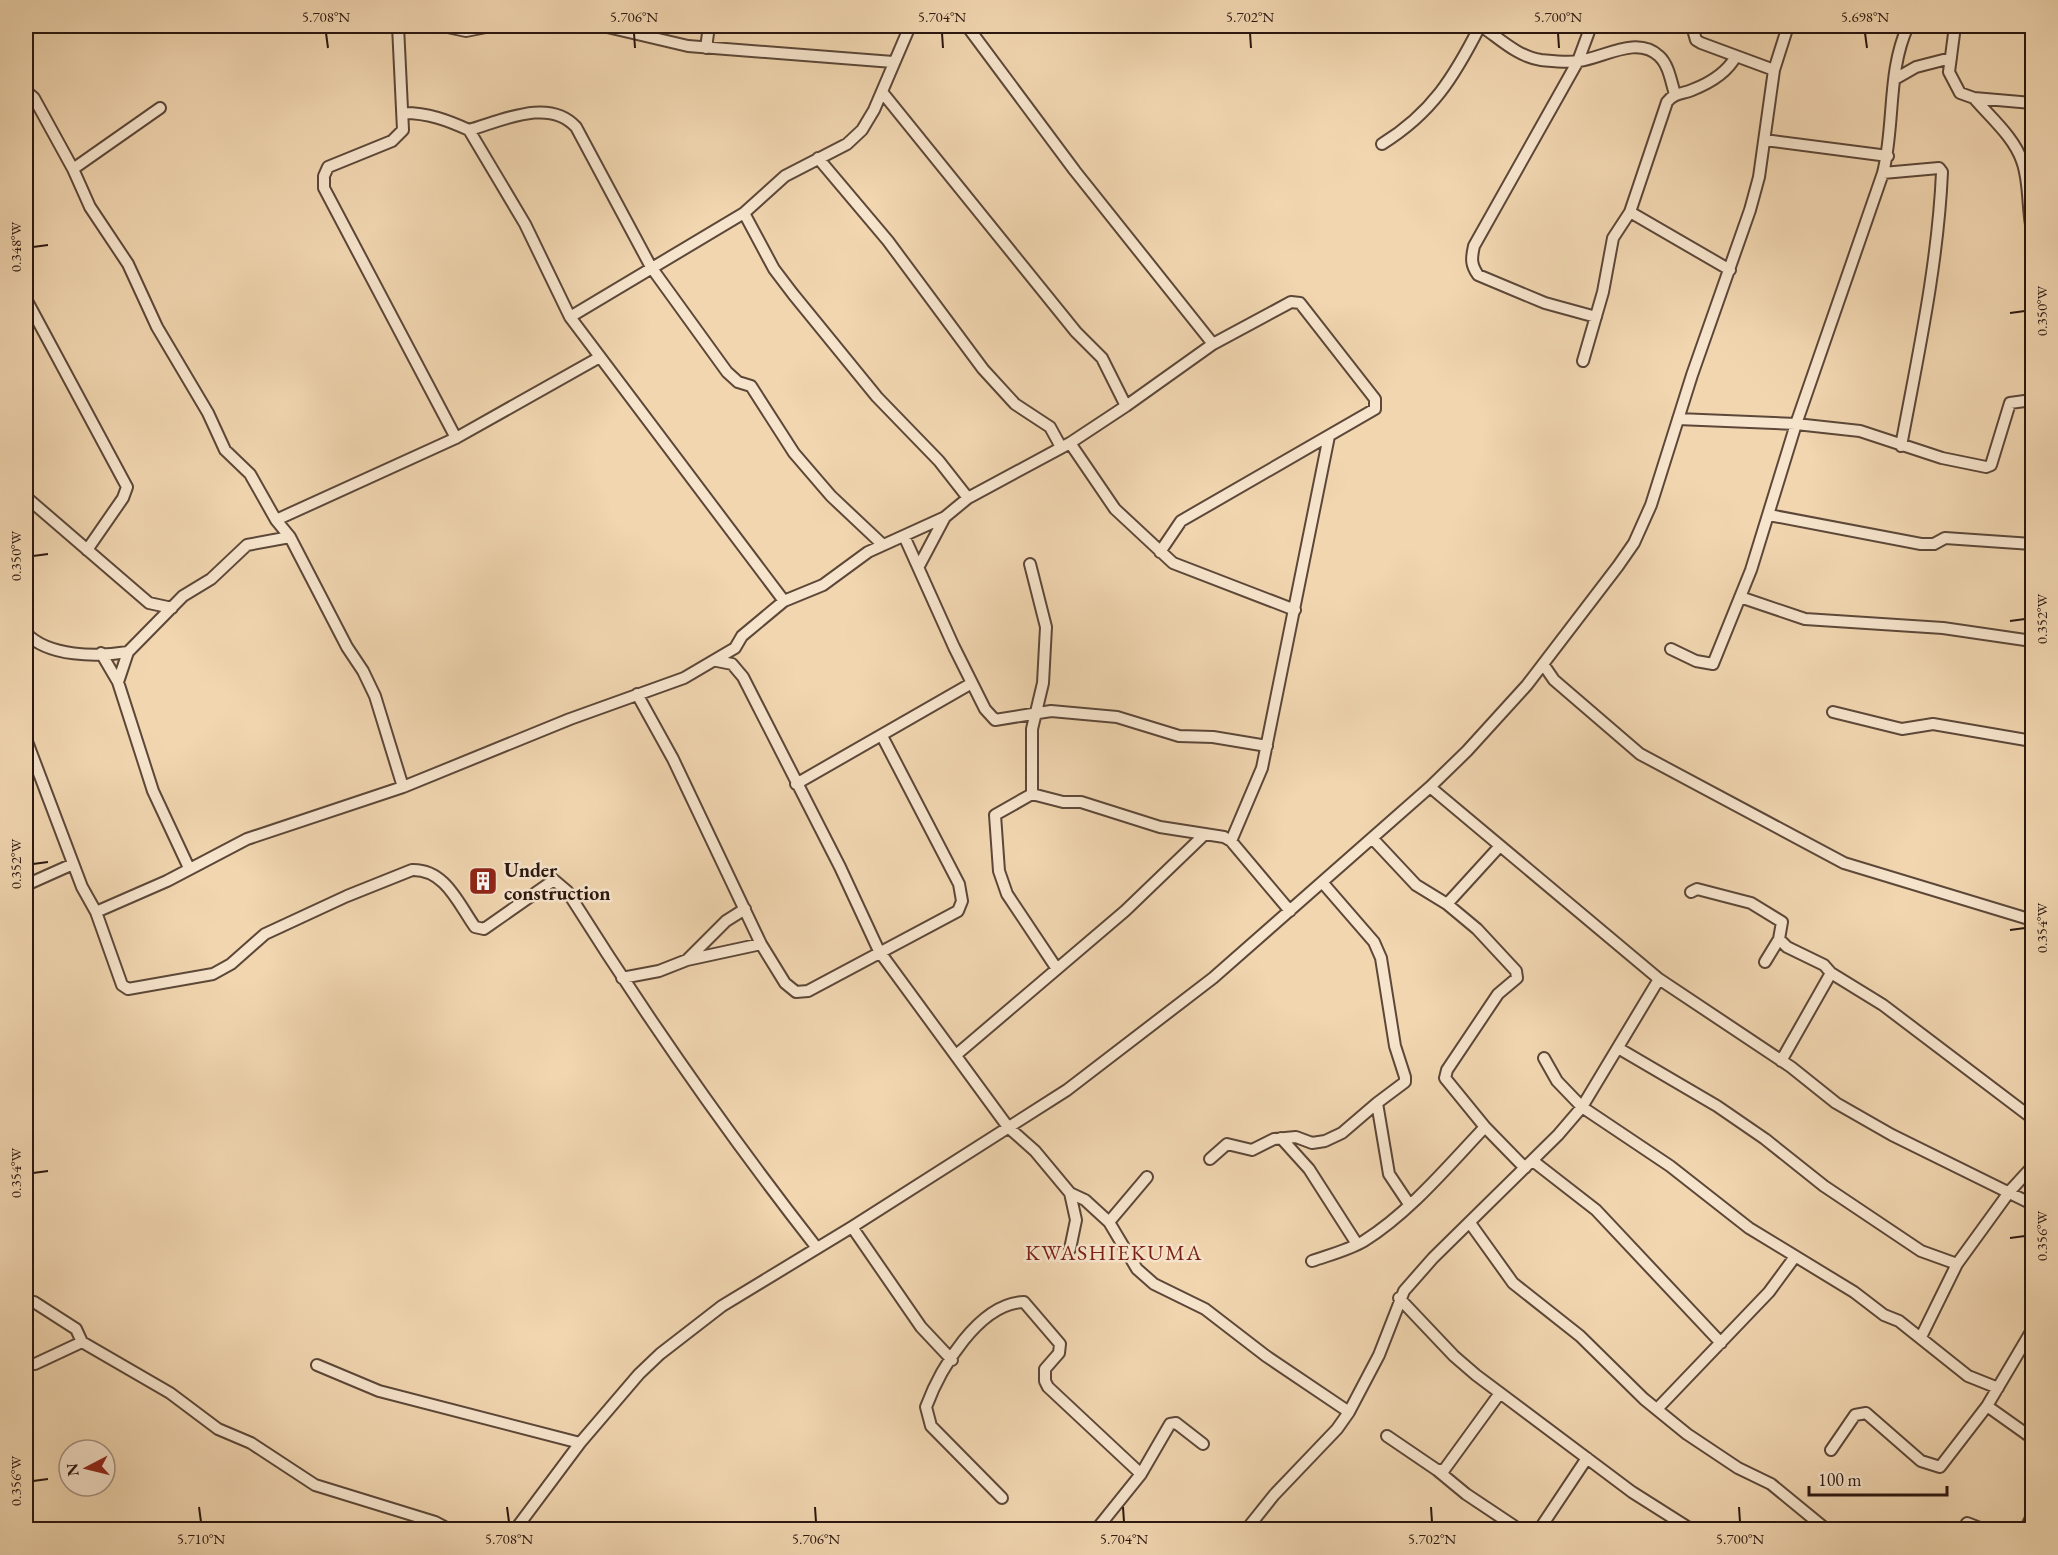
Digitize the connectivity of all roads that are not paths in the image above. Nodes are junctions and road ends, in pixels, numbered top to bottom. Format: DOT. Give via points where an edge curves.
graph roads {
  1 [pos="400,26"];
  2 [pos="443,26"];
  3 [pos="491,26"];
  4 [pos="603,26"];
  5 [pos="708,26"];
  6 [pos="910,26"];
  7 [pos="967,26"];
  8 [pos="1480,26"];
  9 [pos="1591,26"];
  10 [pos="1692,26"];
  11 [pos="1788,26"];
  12 [pos="1908,26"];
  13 [pos="1955,26"];
  14 [pos="706,48"];
  15 [pos="1736,56"];
  16 [pos="1950,58"];
  17 [pos="1578,61"];
  18 [pos="892,62"];
  19 [pos="1774,70"];
  20 [pos="1895,79"];
  21 [pos="26,91"];
  22 [pos="882,92"];
  23 [pos="1675,94"];
  24 [pos="1974,98"];
  25 [pos="2032,103"];
  26 [pos="160,108"];
  27 [pos="404,113"];
  28 [pos="469,130"];
  29 [pos="1765,140"];
  30 [pos="1382,144"];
  31 [pos="1888,156"];
  32 [pos="818,158"];
  33 [pos="73,169"];
  34 [pos="1883,173"];
  35 [pos="1630,212"];
  36 [pos="744,213"];
  37 [pos="2032,230"];
  38 [pos="651,267"];
  39 [pos="1730,270"];
  40 [pos="26,299"];
  41 [pos="570,317"];
  42 [pos="1596,317"];
  43 [pos="1213,344"];
  44 [pos="600,357"];
  45 [pos="1583,361"];
  46 [pos="2032,400"];
  47 [pos="1126,406"];
  48 [pos="1678,419"];
  49 [pos="1796,424"];
  50 [pos="1329,436"];
  51 [pos="456,438"];
  52 [pos="1065,445"];
  53 [pos="1901,446"];
  54 [pos="26,497"];
  55 [pos="968,498"];
  56 [pos="1769,515"];
  57 [pos="945,517"];
  58 [pos="276,520"];
  59 [pos="904,536"];
  60 [pos="290,537"];
  61 [pos="2032,544"];
  62 [pos="883,545"];
  63 [pos="87,550"];
  64 [pos="1160,552"];
  65 [pos="1030,564"];
  66 [pos="919,566"];
  67 [pos="1740,597"];
  68 [pos="784,601"];
  69 [pos="172,608"];
  70 [pos="1295,610"];
  71 [pos="26,633"];
  72 [pos="2032,641"];
  73 [pos="735,648"];
  74 [pos="1671,649"];
  75 [pos="128,651"];
  76 [pos="101,652"];
  77 [pos="717,660"];
  78 [pos="1543,664"];
  79 [pos="743,677"];
  80 [pos="118,682"];
  81 [pos="972,683"];
  82 [pos="637,694"];
  83 [pos="1833,712"];
  84 [pos="1034,713"];
  85 [pos="882,736"];
  86 [pos="26,739"];
  87 [pos="2032,741"];
  88 [pos="1267,746"];
  89 [pos="796,784"];
  90 [pos="403,787"];
  91 [pos="1430,787"];
  92 [pos="1032,794"];
  93 [pos="1205,834"];
  94 [pos="1372,838"];
  95 [pos="1231,841"];
  96 [pos="1499,847"];
  97 [pos="73,864"];
  98 [pos="189,868"];
  99 [pos="1322,882"];
  100 [pos="26,885"];
  101 [pos="1691,892"];
  102 [pos="1447,904"];
  103 [pos="745,909"];
  104 [pos="1290,911"];
  105 [pos="96,912"];
  106 [pos="2032,920"];
  107 [pos="1779,939"];
  108 [pos="761,944"];
  109 [pos="879,951"];
  110 [pos="687,960"];
  111 [pos="1765,962"];
  112 [pos="1057,969"];
  113 [pos="1831,973"];
  114 [pos="622,978"];
  115 [pos="1659,979"];
  116 [pos="1618,1048"];
  117 [pos="956,1055"];
  118 [pos="1544,1058"];
  119 [pos="1781,1061"];
  120 [pos="1377,1103"];
  121 [pos="1582,1107"];
  122 [pos="2032,1118"];
  123 [pos="1008,1127"];
  124 [pos="1485,1127"];
  125 [pos="1281,1138"];
  126 [pos="1210,1160"];
  127 [pos="1529,1164"];
  128 [pos="2032,1167"];
  129 [pos="1147,1177"];
  130 [pos="2010,1191"];
  131 [pos="1070,1193"];
  132 [pos="1409,1204"];
  133 [pos="2032,1204"];
  134 [pos="1108,1222"];
  135 [pos="1470,1223"];
  136 [pos="852,1227"];
  137 [pos="1358,1244"];
  138 [pos="817,1248"];
  139 [pos="1070,1249"];
  140 [pos="1794,1258"];
  141 [pos="1312,1261"];
  142 [pos="1957,1264"];
  143 [pos="1400,1298"];
  144 [pos="34,1302"];
  145 [pos="2032,1330"];
  146 [pos="1921,1337"];
  147 [pos="82,1342"];
  148 [pos="1721,1342"];
  149 [pos="952,1360"];
  150 [pos="35,1364"];
  151 [pos="317,1365"];
  152 [pos="1998,1388"];
  153 [pos="1500,1393"];
  154 [pos="1987,1406"];
  155 [pos="1657,1410"];
  156 [pos="1349,1412"];
  157 [pos="1387,1436"];
  158 [pos="2032,1438"];
  159 [pos="580,1443"];
  160 [pos="1203,1444"];
  161 [pos="1831,1450"];
  162 [pos="1587,1458"];
  163 [pos="1437,1470"];
  164 [pos="1141,1474"];
  165 [pos="1002,1498"];
  166 [pos="2032,1516"];
  167 [pos="1814,1525"];
  168 [pos="450,1530"];
  169 [pos="515,1530"];
  170 [pos="1096,1530"];
  171 [pos="1246,1530"];
  172 [pos="1520,1530"];
  173 [pos="1539,1530"];
  174 [pos="1692,1530"];
  175 [pos="1827,1530"];
  176 [pos="1963,1530"];
  177 [pos="1985,1530"];
  178 [pos="2025,1530"];
  1 -- 27 [label="street"];
  2 -- 3 [label="street" via="466,31"];
  4 -- 14 [label="street"];
  5 -- 14 [label="street"];
  6 -- 18 [label="street"];
  7 -- 43 [label="street" via="1075,171"];
  8 -- 17 [label="street" via="1530,57"];
  8 -- 30 [label="street" via="1442,92 1413,123"];
  9 -- 17 [label="street"];
  10 -- 15 [label="street" via="1696,40"];
  11 -- 19 [label="street"];
  12 -- 20 [label="street" via="1901,41"];
  13 -- 16 [label="street"];
  14 -- 18 [label="street"];
  15 -- 19 [label="street"];
  15 -- 23 [label="street" via="1722,75 1691,91"];
  16 -- 20 [label="street" via="1916,67"];
  16 -- 24 [label="street" via="1953,84 1960,93"];
  17 -- 23 [label="street" via="1617,50 1650,50 1666,67"];
  17 -- 42 [label="street" via="1474,246 1472,266 1478,275 1545,303"];
  18 -- 22 [label="street"];
  19 -- 29 [label="street"];
  20 -- 31 [label="street"];
  21 -- 33 [label="street" via="34,98"];
  22 -- 32 [label="street" via="862,130 847,144"];
  22 -- 47 [label="street" via="1076,332 1102,358"];
  23 -- 35 [label="street" via="1667,102"];
  24 -- 25 [label="street"];
  24 -- 37 [label="street" via="2013,144 2022,161"];
  26 -- 33 [label="street"];
  27 -- 28 [label="street" via="444,119"];
  27 -- 51 [label="street" via="399,137 328,167 324,188"];
  28 -- 38 [label="street" via="525,113 551,112 568,118"];
  28 -- 41 [label="street" via="525,224"];
  29 -- 31 [label="street"];
  29 -- 39 [label="street" via="1759,177"];
  31 -- 34 [label="street"];
  32 -- 36 [label="street" via="785,176"];
  32 -- 52 [label="street" via="902,260 982,369 1016,404 1050,427"];
  33 -- 58 [label="street" via="90,207 128,264 157,327 225,450 250,474"];
  34 -- 49 [label="street"];
  34 -- 53 [label="street" via="1939,168 1942,172 1940,224"];
  35 -- 39 [label="street"];
  35 -- 42 [label="street" via="1613,238"];
  36 -- 38 [label="street"];
  36 -- 55 [label="street" via="774,269 793,294 877,397 939,461"];
  38 -- 41 [label="street"];
  38 -- 62 [label="street" via="727,372 738,382 751,386 794,453 831,496"];
  39 -- 48 [label="street"];
  40 -- 63 [label="street" via="127,487"];
  41 -- 44 [label="street"];
  42 -- 45 [label="street"];
  43 -- 47 [label="street"];
  43 -- 50 [label="street" via="1291,302 1304,306 1376,404 1374,409"];
  44 -- 51 [label="street"];
  44 -- 68 [label="street"];
  46 -- 53 [label="street" via="2010,403 1990,465 1986,467"];
  47 -- 52 [label="street"];
  48 -- 49 [label="street"];
  48 -- 78 [label="street" via="1651,505 1634,543"];
  49 -- 53 [label="street" via="1860,431"];
  49 -- 56 [label="street"];
  50 -- 64 [label="street" via="1181,521"];
  50 -- 70 [label="street"];
  51 -- 58 [label="street"];
  52 -- 55 [label="street"];
  52 -- 64 [label="street" via="1115,509"];
  54 -- 63 [label="street"];
  55 -- 57 [label="street"];
  56 -- 61 [label="street" via="1921,544 1935,544 1946,538"];
  56 -- 67 [label="street"];
  57 -- 59 [label="street"];
  57 -- 66 [label="street"];
  58 -- 60 [label="street"];
  59 -- 62 [label="street"];
  59 -- 66 [label="street"];
  60 -- 69 [label="street" via="247,545"];
  60 -- 90 [label="street" via="375,696"];
  62 -- 68 [label="street" via="823,585"];
  63 -- 69 [label="street" via="149,603"];
  64 -- 70 [label="street" via="1182,567"];
  65 -- 84 [label="street" via="1046,627 1043,683"];
  66 -- 81 [label="street"];
  67 -- 72 [label="street" via="1805,618 1943,628"];
  67 -- 74 [label="street" via="1713,664 1695,662"];
  68 -- 73 [label="street" via="742,636"];
  69 -- 75 [label="street"];
  70 -- 88 [label="street"];
  71 -- 76 [label="street" via="42,647 63,652"];
  73 -- 77 [label="street"];
  73 -- 79 [label="street"];
  75 -- 76 [label="street"];
  75 -- 80 [label="street"];
  76 -- 80 [label="street"];
  77 -- 79 [label="street" via="732,664"];
  77 -- 82 [label="street" via="684,678"];
  78 -- 91 [label="street"];
  78 -- 106 [label="street" via="1554,680 1640,754 1834,858"];
  79 -- 89 [label="street"];
  80 -- 98 [label="street" via="145,772"];
  81 -- 84 [label="street" via="995,720"];
  81 -- 85 [label="street"];
  82 -- 90 [label="street"];
  82 -- 103 [label="street"];
  83 -- 87 [label="street" via="1902,729 1940,724"];
  84 -- 88 [label="street" via="1123,717 1179,736"];
  84 -- 92 [label="street"];
  85 -- 89 [label="street"];
  85 -- 109 [label="street" via="962,894 958,910"];
  86 -- 97 [label="street"];
  88 -- 95 [label="street" via="1259,777"];
  89 -- 109 [label="street"];
  90 -- 98 [label="street" via="247,839"];
  91 -- 94 [label="street"];
  91 -- 96 [label="street"];
  92 -- 93 [label="street" via="1081,802 1160,827"];
  92 -- 112 [label="street" via="995,815 999,871 1007,894"];
  93 -- 95 [label="street"];
  93 -- 112 [label="street"];
  94 -- 99 [label="street"];
  94 -- 102 [label="street" via="1416,885"];
  95 -- 104 [label="street"];
  96 -- 102 [label="street"];
  96 -- 115 [label="street"];
  97 -- 100 [label="street"];
  97 -- 105 [label="street"];
  98 -- 105 [label="street"];
  99 -- 104 [label="street"];
  99 -- 120 [label="street" via="1374,942 1382,958 1395,1046 1405,1082"];
  101 -- 107 [label="street" via="1697,889 1751,903 1782,922"];
  102 -- 124 [label="street" via="1516,971 1517,978 1498,994 1445,1078"];
  103 -- 108 [label="street"];
  103 -- 110 [label="street" via="726,921"];
  104 -- 123 [label="street" via="1136,1038 1067,1090"];
  105 -- 114 [label="street" via="122,985 128,989 213,974 231,964 265,934 412,870 424,870 441,878 479,929 554,880 567,891"];
  107 -- 111 [label="street"];
  107 -- 113 [label="street"];
  108 -- 109 [label="street" via="785,983 796,992 808,991"];
  108 -- 110 [label="street"];
  109 -- 117 [label="street"];
  110 -- 114 [label="street" via="659,971"];
  112 -- 117 [label="street"];
  113 -- 119 [label="street"];
  113 -- 122 [label="street" via="1883,1005"];
  114 -- 138 [label="street" via="738,1147"];
  115 -- 116 [label="street"];
  115 -- 119 [label="street"];
  116 -- 121 [label="street"];
  116 -- 142 [label="street" via="1765,1138 1834,1193 1921,1251"];
  117 -- 123 [label="street"];
  118 -- 121 [label="street" via="1557,1081"];
  119 -- 130 [label="street" via="1861,1118"];
  120 -- 125 [label="street" via="1325,1142"];
  120 -- 132 [label="street" via="1389,1174"];
  121 -- 127 [label="street"];
  121 -- 140 [label="street"];
  123 -- 131 [label="street" via="1035,1151"];
  123 -- 136 [label="street"];
  124 -- 127 [label="street"];
  124 -- 132 [label="street"];
  125 -- 126 [label="street" via="1252,1149 1227,1144"];
  125 -- 137 [label="street" via="1309,1169"];
  127 -- 135 [label="street"];
  127 -- 148 [label="street" via="1596,1210"];
  128 -- 130 [label="street"];
  129 -- 134 [label="street"];
  130 -- 133 [label="street"];
  130 -- 142 [label="street"];
  131 -- 134 [label="street" via="1085,1200"];
  131 -- 139 [label="street" via="1076,1220"];
  132 -- 137 [label="street"];
  134 -- 156 [label="street" via="1137,1269 1154,1284 1205,1309"];
  135 -- 143 [label="street" via="1433,1258"];
  135 -- 155 [label="street" via="1513,1283 1580,1336"];
  136 -- 138 [label="street"];
  136 -- 149 [label="street" via="921,1327"];
  137 -- 141 [label="street"];
  138 -- 159 [label="street" via="722,1306 660,1354"];
  140 -- 146 [label="street"];
  140 -- 148 [label="street"];
  142 -- 146 [label="street"];
  143 -- 153 [label="street" via="1454,1356"];
  143 -- 156 [label="street" via="1379,1355"];
  144 -- 147 [label="street" via="76,1329"];
  145 -- 152 [label="street"];
  146 -- 152 [label="street" via="1956,1367"];
  147 -- 150 [label="street"];
  147 -- 168 [label="street" via="170,1393 218,1429 251,1443 315,1485"];
  148 -- 155 [label="street"];
  149 -- 164 [label="street" via="983,1318 1024,1302 1060,1344 1059,1353 1045,1369 1048,1387"];
  149 -- 165 [label="street" via="930,1396 926,1407 929,1421"];
  151 -- 159 [label="street" via="379,1391"];
  152 -- 154 [label="street"];
  153 -- 162 [label="street"];
  153 -- 163 [label="street" via="1444,1470"];
  154 -- 158 [label="street"];
  154 -- 161 [label="street" via="1940,1467 1921,1461 1866,1413 1855,1415"];
  155 -- 167 [label="street" via="1738,1468 1771,1484"];
  156 -- 171 [label="street"];
  157 -- 163 [label="street"];
  159 -- 169 [label="street"];
  160 -- 164 [label="street" via="1181,1426 1170,1424"];
  162 -- 173 [label="street"];
  162 -- 174 [label="street"];
  163 -- 172 [label="street"];
  164 -- 170 [label="street"];
  166 -- 178 [label="street"];
  167 -- 175 [label="street"];
  176 -- 177 [label="street" via="1967,1523"];
}
